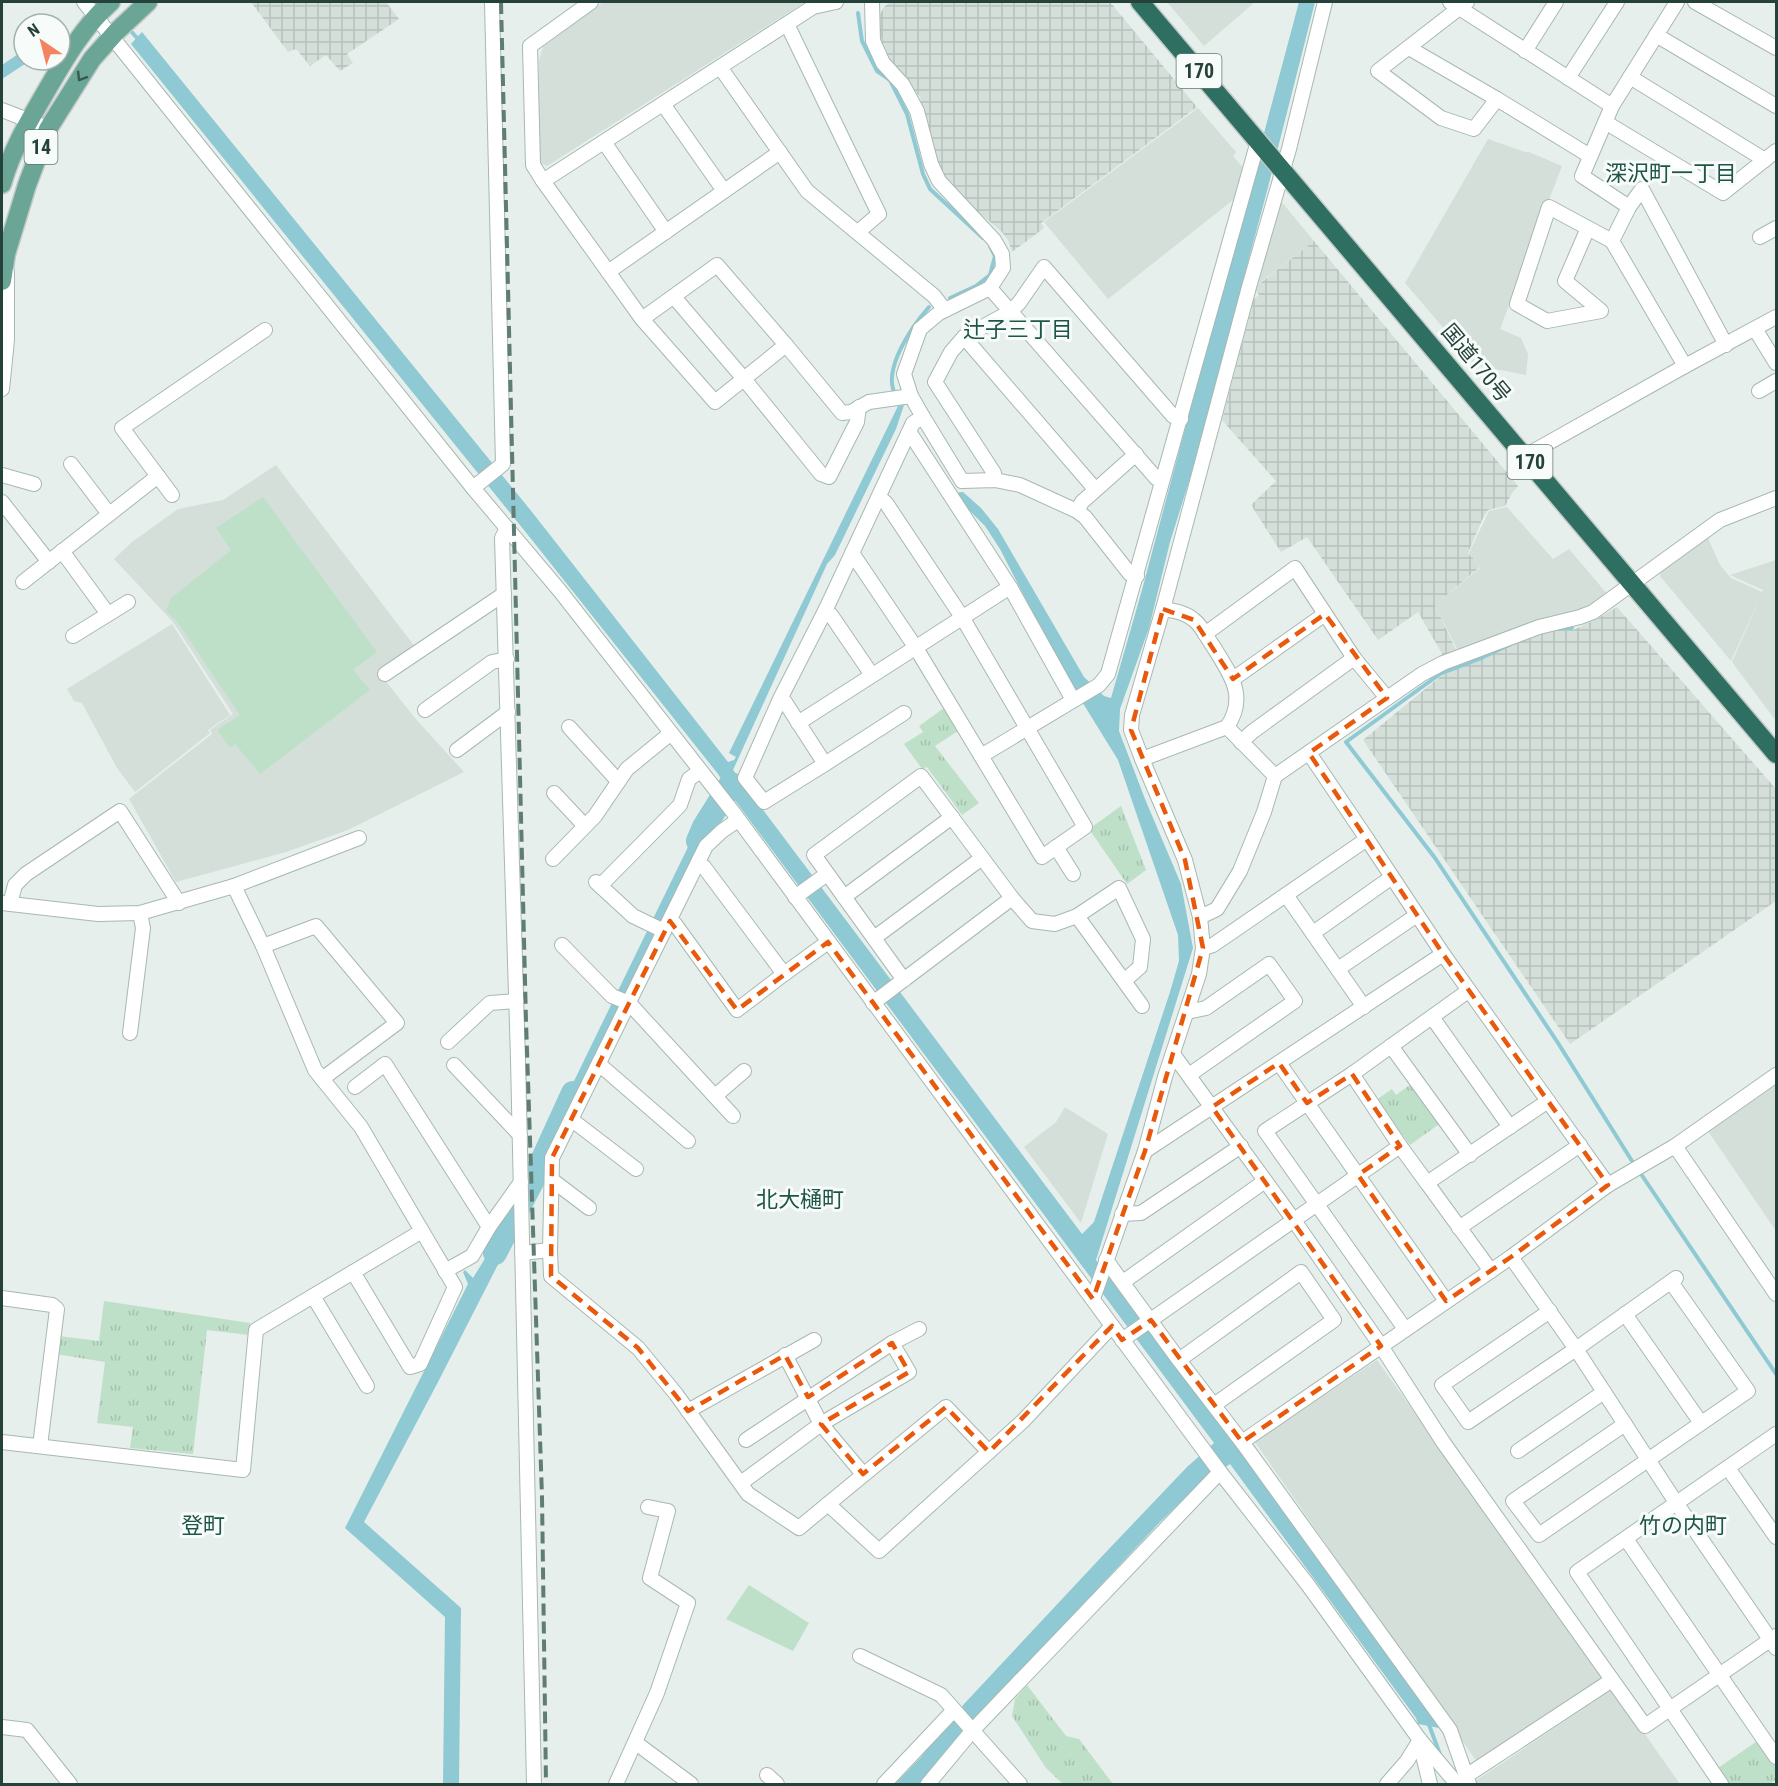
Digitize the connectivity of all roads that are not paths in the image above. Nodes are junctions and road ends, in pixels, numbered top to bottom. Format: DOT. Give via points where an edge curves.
graph roads {
  1 [pos="84,2"];
  2 [pos="148,2"];
  3 [pos="492,2"];
  4 [pos="591,2"];
  5 [pos="836,2"];
  6 [pos="872,2"];
  7 [pos="1140,2"];
  8 [pos="1325,2"];
  9 [pos="1556,2"];
  10 [pos="1617,2"];
  11 [pos="1677,2"];
  12 [pos="1695,2"];
  13 [pos="1458,4"];
  14 [pos="102,10"];
  15 [pos="787,24"];
  16 [pos="114,34"];
  17 [pos="1656,35"];
  18 [pos="1408,48"];
  19 [pos="1776,48"];
  20 [pos="1525,51"];
  21 [pos="720,67"];
  22 [pos="1630,77"];
  23 [pos="1568,78"];
  24 [pos="1497,99"];
  25 [pos="663,104"];
  26 [pos="1612,106"];
  27 [pos="1776,106"];
  28 [pos="2,110"];
  29 [pos="29,120"];
  30 [pos="1605,122"];
  31 [pos="48,129"];
  32 [pos="1258,141"];
  33 [pos="604,142"];
  34 [pos="780,152"];
  35 [pos="1590,156"];
  36 [pos="1771,156"];
  37 [pos="1282,170"];
  38 [pos="543,181"];
  39 [pos="2,184"];
  40 [pos="724,191"];
  41 [pos="1629,207"];
  42 [pos="1588,228"];
  43 [pos="1776,228"];
  44 [pos="666,231"];
  45 [pos="858,232"];
  46 [pos="1760,237"];
  47 [pos="1612,241"];
  48 [pos="6,254"];
  49 [pos="608,272"];
  50 [pos="2,280"];
  51 [pos="990,288"];
  52 [pos="674,297"];
  53 [pos="945,310"];
  54 [pos="1010,312"];
  55 [pos="1776,317"];
  56 [pos="642,319"];
  57 [pos="1755,329"];
  58 [pos="265,330"];
  59 [pos="964,337"];
  60 [pos="786,345"];
  61 [pos="1726,345"];
  62 [pos="1776,363"];
  63 [pos="1684,366"];
  64 [pos="744,379"];
  65 [pos="1776,381"];
  66 [pos="2,389"];
  67 [pos="1759,391"];
  68 [pos="909,396"];
  69 [pos="860,407"];
  70 [pos="923,417"];
  71 [pos="1181,419"];
  72 [pos="910,433"];
  73 [pos="1136,454"];
  74 [pos="1525,456"];
  75 [pos="71,464"];
  76 [pos="2,475"];
  77 [pos="158,476"];
  78 [pos="995,480"];
  79 [pos="1162,480"];
  80 [pos="34,484"];
  81 [pos="477,484"];
  82 [pos="1095,489"];
  83 [pos="172,495"];
  84 [pos="879,497"];
  85 [pos="1776,498"];
  86 [pos="2,502"];
  87 [pos="1077,511"];
  88 [pos="109,514"];
  89 [pos="507,528"];
  90 [pos="62,551"];
  91 [pos="852,553"];
  92 [pos="49,562"];
  93 [pos="1137,576"];
  94 [pos="23,582"];
  95 [pos="1633,585"];
  96 [pos="1010,586"];
  97 [pos="504,594"];
  98 [pos="128,602"];
  99 [pos="1163,609"];
  100 [pos="825,611"];
  101 [pos="108,614"];
  102 [pos="1325,614"];
  103 [pos="962,617"];
  104 [pos="1205,634"];
  105 [pos="73,636"];
  106 [pos="916,648"];
  107 [pos="1354,658"];
  108 [pos="507,659"];
  109 [pos="385,674"];
  110 [pos="873,675"];
  111 [pos="1233,679"];
  112 [pos="1387,698"];
  113 [pos="780,699"];
  114 [pos="1076,699"];
  115 [pos="425,710"];
  116 [pos="508,712"];
  117 [pos="904,713"];
  118 [pos="798,723"];
  119 [pos="569,727"];
  120 [pos="1227,727"];
  121 [pos="1028,728"];
  122 [pos="671,733"];
  123 [pos="1241,742"];
  124 [pos="457,750"];
  125 [pos="1309,753"];
  126 [pos="1776,754"];
  127 [pos="981,756"];
  128 [pos="1142,759"];
  129 [pos="825,764"];
  130 [pos="700,771"];
  131 [pos="1275,776"];
  132 [pos="618,781"];
  133 [pos="554,793"];
  134 [pos="951,817"];
  135 [pos="738,820"];
  136 [pos="585,826"];
  137 [pos="359,838"];
  138 [pos="1367,839"];
  139 [pos="1056,847"];
  140 [pos="982,858"];
  141 [pos="553,859"];
  142 [pos="698,863"];
  143 [pos="1073,874"];
  144 [pos="824,876"];
  145 [pos="1392,877"];
  146 [pos="234,886"];
  147 [pos="798,895"];
  148 [pos="1286,895"];
  149 [pos="844,897"];
  150 [pos="1012,898"];
  151 [pos="179,903"];
  152 [pos="6,904"];
  153 [pos="140,913"];
  154 [pos="1417,915"];
  155 [pos="1077,916"];
  156 [pos="1200,917"];
  157 [pos="661,926"];
  158 [pos="1313,933"];
  159 [pos="874,938"];
  160 [pos="828,942"];
  161 [pos="562,945"];
  162 [pos="263,946"];
  163 [pos="1203,948"];
  164 [pos="1443,954"];
  165 [pos="1338,969"];
  166 [pos="784,974"];
  167 [pos="1124,981"];
  168 [pos="901,982"];
  169 [pos="1468,991"];
  170 [pos="622,1000"];
  171 [pos="517,1001"];
  172 [pos="876,1001"];
  173 [pos="1142,1006"];
  174 [pos="1364,1007"];
  175 [pos="1186,1012"];
  176 [pos="1432,1017"];
  177 [pos="130,1033"];
  178 [pos="448,1042"];
  179 [pos="1391,1046"];
  180 [pos="1173,1054"];
  181 [pos="1280,1063"];
  182 [pos="454,1065"];
  183 [pos="600,1065"];
  184 [pos="744,1071"];
  185 [pos="1352,1074"];
  186 [pos="1189,1075"];
  187 [pos="1776,1075"];
  188 [pos="322,1079"];
  189 [pos="355,1087"];
  190 [pos="715,1096"];
  191 [pos="1548,1101"];
  192 [pos="1308,1103"];
  193 [pos="1212,1107"];
  194 [pos="733,1116"];
  195 [pos="572,1120"];
  196 [pos="1510,1127"];
  197 [pos="520,1135"];
  198 [pos="688,1141"];
  199 [pos="1580,1144"];
  200 [pos="1241,1146"];
  201 [pos="1400,1146"];
  202 [pos="1675,1146"];
  203 [pos="1145,1150"];
  204 [pos="1470,1155"];
  205 [pos="636,1169"];
  206 [pos="1358,1175"];
  207 [pos="552,1180"];
  208 [pos="1265,1181"];
  209 [pos="1427,1184"];
  210 [pos="1608,1185"];
  211 [pos="521,1187"];
  212 [pos="1316,1204"];
  213 [pos="589,1208"];
  214 [pos="1122,1214"];
  215 [pos="1293,1220"];
  216 [pos="489,1227"];
  217 [pos="1459,1228"];
  218 [pos="422,1231"];
  219 [pos="550,1250"];
  220 [pos="522,1253"];
  221 [pos="1511,1257"];
  222 [pos="1106,1262"];
  223 [pos="445,1271"];
  224 [pos="1491,1271"];
  225 [pos="353,1272"];
  226 [pos="1123,1282"];
  227 [pos="1095,1293"];
  228 [pos="1776,1294"];
  229 [pos="313,1296"];
  230 [pos="2,1298"];
  231 [pos="1446,1301"];
  232 [pos="1550,1311"];
  233 [pos="1625,1314"];
  234 [pos="1149,1321"];
  235 [pos="1112,1326"];
  236 [pos="919,1329"];
  237 [pos="1405,1329"];
  238 [pos="1127,1336"];
  239 [pos="814,1340"];
  240 [pos="892,1343"];
  241 [pos="1381,1346"];
  242 [pos="1576,1349"];
  243 [pos="785,1355"];
  244 [pos="1179,1360"];
  245 [pos="367,1386"];
  246 [pos="1604,1392"];
  247 [pos="808,1397"];
  248 [pos="1214,1405"];
  249 [pos="688,1411"];
  250 [pos="1701,1423"];
  251 [pos="821,1424"];
  252 [pos="1625,1424"];
  253 [pos="1776,1434"];
  254 [pos="746,1440"];
  255 [pos="2,1442"];
  256 [pos="1242,1442"];
  257 [pos="40,1446"];
  258 [pos="1518,1450"];
  259 [pos="989,1452"];
  260 [pos="1648,1459"];
  261 [pos="1728,1468"];
  262 [pos="1220,1472"];
  263 [pos="863,1474"];
  264 [pos="741,1483"];
  265 [pos="828,1504"];
  266 [pos="1677,1504"];
  267 [pos="648,1507"];
  268 [pos="1776,1538"];
  269 [pos="1626,1539"];
  270 [pos="1775,1641"];
  271 [pos="860,1656"];
  272 [pos="1721,1674"];
  273 [pos="1612,1680"];
  274 [pos="1669,1709"];
  275 [pos="953,1711"];
  276 [pos="2,1727"];
  277 [pos="972,1731"];
  278 [pos="1420,1740"];
  279 [pos="636,1743"];
  280 [pos="1776,1757"];
  281 [pos="1464,1782"];
  282 [pos="933,1783"];
  283 [pos="70,1785"];
  284 [pos="534,1785"];
  285 [pos="616,1785"];
  286 [pos="691,1785"];
  287 [pos="884,1785"];
  288 [pos="1020,1785"];
  289 [pos="1387,1785"];
  290 [pos="1430,1785"];
  291 [pos="1721,1785"];
  1 -- 14 [label="street"];
  2 -- 16 [label="main road, 14"];
  3 -- 81 [label="street" via="503,464"];
  4 -- 38 [label="street" via="530,46 533,165"];
  5 -- 15 [label="street" via="813,7"];
  6 -- 51 [label="street" via="873,41 883,63 903,85 917,111 939,181 994,240 1002,254 1003,268"];
  7 -- 32 [label="highway, 国道170号 / 170"];
  8 -- 37 [label="street"];
  9 -- 20 [label="street"];
  10 -- 23 [label="street"];
  11 -- 17 [label="street"];
  12 -- 19 [label="street"];
  13 -- 18 [label="street"];
  13 -- 20 [label="street"];
  14 -- 16 [label="street"];
  14 -- 29 [label="main road, 14" via="76,42"];
  15 -- 21 [label="street"];
  15 -- 45 [label="street" via="879,214"];
  16 -- 31 [label="main road, 14, one-way" via="92,59"];
  16 -- 81 [label="street"];
  17 -- 22 [label="street"];
  17 -- 27 [label="street"];
  18 -- 24 [label="street"];
  18 -- 24 [label="street" via="1378,71 1441,118 1474,129"];
  20 -- 23 [label="street"];
  21 -- 25 [label="street"];
  21 -- 34 [label="street"];
  22 -- 26 [label="street"];
  22 -- 36 [label="street"];
  23 -- 26 [label="street"];
  24 -- 35 [label="street"];
  25 -- 33 [label="street"];
  25 -- 40 [label="street"];
  26 -- 30 [label="street"];
  28 -- 29 [label="street"];
  29 -- 31 [label="street"];
  29 -- 39 [label="main road, 14"];
  30 -- 35 [label="street"];
  30 -- 36 [label="street" via="1723,193"];
  31 -- 48 [label="main road, 14"];
  32 -- 37 [label="highway, 国道170号 / 170"];
  32 -- 71 [label="street"];
  33 -- 38 [label="street"];
  33 -- 44 [label="street"];
  34 -- 40 [label="street"];
  34 -- 45 [label="street" via="807,191"];
  35 -- 41 [label="street" via="1582,176"];
  37 -- 74 [label="highway, 国道170号 / 170"];
  37 -- 99 [label="street"];
  38 -- 49 [label="street"];
  40 -- 44 [label="street"];
  41 -- 47 [label="street"];
  41 -- 61 [label="street" via="1642,189"];
  42 -- 42 [label="street" via="1550,207 1517,304 1547,321 1601,311 1565,281"];
  42 -- 47 [label="street"];
  43 -- 46 [label="street"];
  44 -- 49 [label="street"];
  45 -- 53 [label="street" via="934,296"];
  47 -- 63 [label="street"];
  48 -- 50 [label="main road, 14"];
  48 -- 66 [label="street" via="7,340"];
  49 -- 56 [label="street"];
  51 -- 53 [label="street"];
  51 -- 54 [label="street"];
  52 -- 56 [label="street"];
  52 -- 60 [label="street" via="717,265"];
  52 -- 64 [label="street"];
  53 -- 68 [label="street" via="920,329 904,374"];
  54 -- 59 [label="street"];
  54 -- 71 [label="street" via="1044,267 1173,416"];
  54 -- 73 [label="street"];
  55 -- 57 [label="street"];
  56 -- 64 [label="street" via="715,402"];
  57 -- 61 [label="street"];
  57 -- 62 [label="street"];
  58 -- 77 [label="street" via="123,428"];
  59 -- 78 [label="street" via="934,382"];
  59 -- 82 [label="street"];
  60 -- 64 [label="street"];
  60 -- 69 [label="street" via="842,413"];
  61 -- 63 [label="street"];
  63 -- 74 [label="street"];
  64 -- 69 [label="street" via="821,474 829,477 857,422"];
  65 -- 67 [label="street"];
  68 -- 69 [label="street"];
  68 -- 70 [label="street"];
  70 -- 72 [label="street" via="913,423"];
  70 -- 78 [label="street" via="962,481"];
  71 -- 79 [label="street"];
  72 -- 84 [label="street"];
  72 -- 96 [label="street"];
  73 -- 79 [label="street"];
  73 -- 82 [label="street"];
  74 -- 95 [label="highway, 国道170号 / 170"];
  75 -- 88 [label="street"];
  76 -- 80 [label="street"];
  77 -- 83 [label="street"];
  77 -- 88 [label="street"];
  78 -- 87 [label="street" via="1020,485"];
  79 -- 93 [label="street"];
  81 -- 89 [label="street"];
  82 -- 87 [label="street"];
  84 -- 91 [label="street"];
  84 -- 103 [label="street"];
  85 -- 95 [label="street" via="1720,520"];
  86 -- 92 [label="street"];
  87 -- 93 [label="street" via="1130,574"];
  88 -- 90 [label="street"];
  89 -- 97 [label="street" via="502,538"];
  89 -- 122 [label="street"];
  90 -- 92 [label="street"];
  90 -- 101 [label="street"];
  91 -- 100 [label="street"];
  91 -- 106 [label="street"];
  92 -- 94 [label="street"];
  93 -- 114 [label="street" via="1108,674 1099,685"];
  95 -- 112 [label="street" via="1593,612 1539,627 1443,663"];
  95 -- 126 [label="highway, 国道170号 / 170"];
  96 -- 103 [label="street"];
  96 -- 114 [label="street"];
  97 -- 108 [label="street"];
  97 -- 109 [label="street"];
  98 -- 101 [label="street"];
  99 -- 104 [label="street" via="1194,620"];
  99 -- 128 [label="street" via="1132,715 1131,730"];
  100 -- 110 [label="street"];
  100 -- 113 [label="street"];
  101 -- 105 [label="street"];
  102 -- 104 [label="street" via="1295,568"];
  102 -- 107 [label="street"];
  102 -- 111 [label="street"];
  103 -- 106 [label="street"];
  103 -- 121 [label="street"];
  104 -- 111 [label="street"];
  106 -- 110 [label="street"];
  106 -- 127 [label="street"];
  107 -- 112 [label="street"];
  107 -- 123 [label="street"];
  108 -- 115 [label="street" via="492,662"];
  108 -- 116 [label="street"];
  110 -- 118 [label="street"];
  111 -- 120 [label="street" via="1237,696"];
  112 -- 125 [label="street"];
  113 -- 118 [label="street"];
  113 -- 129 [label="street" via="745,778 764,802"];
  114 -- 121 [label="street"];
  116 -- 124 [label="street"];
  116 -- 171 [label="street"];
  117 -- 129 [label="street"];
  118 -- 129 [label="street"];
  119 -- 132 [label="street"];
  120 -- 123 [label="street"];
  120 -- 128 [label="street"];
  121 -- 127 [label="street"];
  121 -- 139 [label="street" via="1085,827"];
  122 -- 130 [label="street"];
  122 -- 132 [label="street" via="631,765"];
  123 -- 131 [label="street"];
  125 -- 131 [label="street"];
  125 -- 138 [label="street"];
  127 -- 139 [label="street" via="1042,857"];
  128 -- 156 [label="street" via="1185,861"];
  130 -- 135 [label="street"];
  130 -- 157 [label="street" via="689,779 680,805 597,883 633,916"];
  131 -- 156 [label="street" via="1240,871 1217,909"];
  132 -- 136 [label="street"];
  133 -- 136 [label="street"];
  134 -- 140 [label="street"];
  134 -- 144 [label="street" via="921,776 814,855"];
  134 -- 149 [label="street"];
  135 -- 142 [label="street" via="706,846"];
  135 -- 147 [label="street"];
  136 -- 141 [label="street"];
  137 -- 146 [label="street"];
  138 -- 145 [label="street"];
  138 -- 148 [label="street"];
  139 -- 143 [label="street"];
  140 -- 150 [label="street"];
  140 -- 159 [label="street"];
  142 -- 157 [label="street"];
  142 -- 166 [label="street"];
  144 -- 147 [label="street"];
  144 -- 149 [label="street"];
  145 -- 154 [label="street"];
  145 -- 158 [label="street"];
  146 -- 151 [label="street"];
  146 -- 162 [label="street"];
  147 -- 160 [label="street"];
  148 -- 158 [label="street"];
  148 -- 163 [label="street"];
  149 -- 159 [label="street"];
  150 -- 155 [label="street" via="1032,921 1055,924"];
  150 -- 168 [label="street"];
  151 -- 152 [label="street" via="120,812 26,874 15,885"];
  151 -- 153 [label="street"];
  152 -- 153 [label="street" via="98,914"];
  153 -- 177 [label="street" via="143,928"];
  154 -- 164 [label="street"];
  154 -- 165 [label="street"];
  155 -- 167 [label="street"];
  155 -- 167 [label="street" via="1119,888 1143,939 1140,967"];
  156 -- 163 [label="street"];
  157 -- 166 [label="street" via="675,924 737,1010"];
  157 -- 170 [label="street"];
  158 -- 165 [label="street"];
  159 -- 168 [label="street"];
  160 -- 166 [label="street"];
  160 -- 172 [label="street"];
  161 -- 170 [label="street"];
  162 -- 188 [label="street"];
  162 -- 188 [label="street" via="316,926 397,1023"];
  163 -- 175 [label="street"];
  164 -- 169 [label="street"];
  164 -- 174 [label="street"];
  165 -- 174 [label="street"];
  167 -- 173 [label="street"];
  168 -- 172 [label="street"];
  169 -- 176 [label="street"];
  169 -- 191 [label="street"];
  170 -- 183 [label="street"];
  170 -- 190 [label="street"];
  171 -- 178 [label="street" via="490,1003"];
  171 -- 197 [label="street"];
  172 -- 227 [label="street"];
  174 -- 181 [label="street"];
  175 -- 180 [label="street"];
  175 -- 186 [label="street" via="1206,1008 1269,964 1295,1001"];
  176 -- 179 [label="street"];
  176 -- 196 [label="street"];
  179 -- 185 [label="street"];
  179 -- 204 [label="street"];
  180 -- 186 [label="street"];
  180 -- 203 [label="street"];
  181 -- 192 [label="street"];
  181 -- 193 [label="street"];
  182 -- 197 [label="street"];
  183 -- 195 [label="street"];
  183 -- 198 [label="street"];
  184 -- 190 [label="street"];
  185 -- 192 [label="street"];
  185 -- 201 [label="street"];
  186 -- 193 [label="street"];
  187 -- 202 [label="street"];
  188 -- 218 [label="street" via="361,1127"];
  189 -- 216 [label="street" via="386,1064"];
  190 -- 194 [label="street"];
  191 -- 196 [label="street"];
  191 -- 199 [label="street"];
  192 -- 206 [label="street"];
  192 -- 212 [label="street" via="1265,1131"];
  193 -- 200 [label="street"];
  193 -- 203 [label="street"];
  195 -- 205 [label="street"];
  195 -- 207 [label="street" via="552,1158"];
  196 -- 204 [label="street"];
  197 -- 211 [label="street"];
  199 -- 210 [label="street"];
  199 -- 217 [label="street"];
  200 -- 208 [label="street"];
  200 -- 214 [label="street" via="1141,1213"];
  201 -- 206 [label="street"];
  201 -- 209 [label="street"];
  202 -- 210 [label="street"];
  202 -- 228 [label="street"];
  203 -- 214 [label="street"];
  204 -- 209 [label="street"];
  206 -- 212 [label="street"];
  206 -- 231 [label="street"];
  207 -- 213 [label="street"];
  207 -- 219 [label="street"];
  208 -- 215 [label="street"];
  208 -- 226 [label="street"];
  209 -- 217 [label="street"];
  210 -- 221 [label="street"];
  211 -- 216 [label="street"];
  211 -- 220 [label="street"];
  212 -- 215 [label="street"];
  212 -- 237 [label="street"];
  214 -- 222 [label="street"];
  215 -- 234 [label="street"];
  215 -- 241 [label="street"];
  216 -- 223 [label="street" via="472,1256"];
  217 -- 224 [label="street"];
  218 -- 223 [label="street"];
  218 -- 225 [label="street"];
  219 -- 220 [label="street"];
  219 -- 249 [label="street" via="551,1276 638,1348"];
  220 -- 284 [label="street"];
  221 -- 224 [label="street"];
  221 -- 232 [label="street"];
  222 -- 226 [label="street"];
  222 -- 227 [label="street"];
  223 -- 225 [label="street" via="455,1287 420,1364 410,1367"];
  224 -- 231 [label="street"];
  225 -- 229 [label="street"];
  226 -- 234 [label="street"];
  227 -- 235 [label="street"];
  229 -- 245 [label="street"];
  229 -- 257 [label="street" via="256,1330 243,1470"];
  230 -- 257 [label="street" via="57,1309"];
  231 -- 237 [label="street"];
  232 -- 242 [label="street"];
  232 -- 242 [label="street" via="1442,1385 1461,1413 1468,1422"];
  233 -- 242 [label="street"];
  233 -- 250 [label="street"];
  233 -- 250 [label="street" via="1673,1280 1748,1391"];
  234 -- 238 [label="street"];
  234 -- 244 [label="street"];
  235 -- 238 [label="street"];
  235 -- 259 [label="street"];
  236 -- 240 [label="street"];
  237 -- 241 [label="street"];
  238 -- 262 [label="street"];
  239 -- 243 [label="street"];
  240 -- 247 [label="street"];
  240 -- 251 [label="street" via="909,1372"];
  241 -- 256 [label="street"];
  241 -- 273 [label="street" via="1443,1442"];
  242 -- 246 [label="street"];
  243 -- 247 [label="street"];
  243 -- 249 [label="street"];
  244 -- 248 [label="street"];
  244 -- 248 [label="street" via="1301,1272 1334,1320"];
  246 -- 252 [label="street"];
  246 -- 258 [label="street"];
  247 -- 251 [label="street"];
  247 -- 254 [label="street"];
  248 -- 256 [label="street"];
  249 -- 264 [label="street"];
  250 -- 260 [label="street"];
  251 -- 263 [label="street"];
  251 -- 264 [label="street"];
  252 -- 260 [label="street"];
  252 -- 260 [label="street" via="1513,1501 1539,1535"];
  253 -- 261 [label="street"];
  255 -- 257 [label="street"];
  256 -- 281 [label="street" via="1450,1730"];
  259 -- 263 [label="street" via="946,1407"];
  259 -- 265 [label="street" via="879,1551"];
  260 -- 266 [label="street"];
  261 -- 266 [label="street"];
  261 -- 268 [label="street"];
  262 -- 277 [label="street"];
  262 -- 278 [label="street"];
  263 -- 265 [label="street"];
  264 -- 265 [label="street" via="748,1494 799,1527"];
  266 -- 269 [label="street"];
  266 -- 270 [label="street"];
  267 -- 279 [label="street" via="668,1511 650,1578 688,1603"];
  269 -- 272 [label="street"];
  269 -- 274 [label="street" via="1577,1572"];
  270 -- 272 [label="street"];
  271 -- 275 [label="street" via="941,1695"];
  272 -- 274 [label="street"];
  272 -- 280 [label="street"];
  273 -- 274 [label="street" via="1645,1726"];
  273 -- 281 [label="street"];
  274 -- 291 [label="street"];
  275 -- 277 [label="street"];
  275 -- 287 [label="street"];
  276 -- 283 [label="street" via="27,1730"];
  277 -- 282 [label="street"];
  277 -- 288 [label="street"];
  278 -- 281 [label="street"];
  278 -- 289 [label="street"];
  278 -- 290 [label="street"];
  279 -- 285 [label="street"];
  279 -- 286 [label="street"];
}
